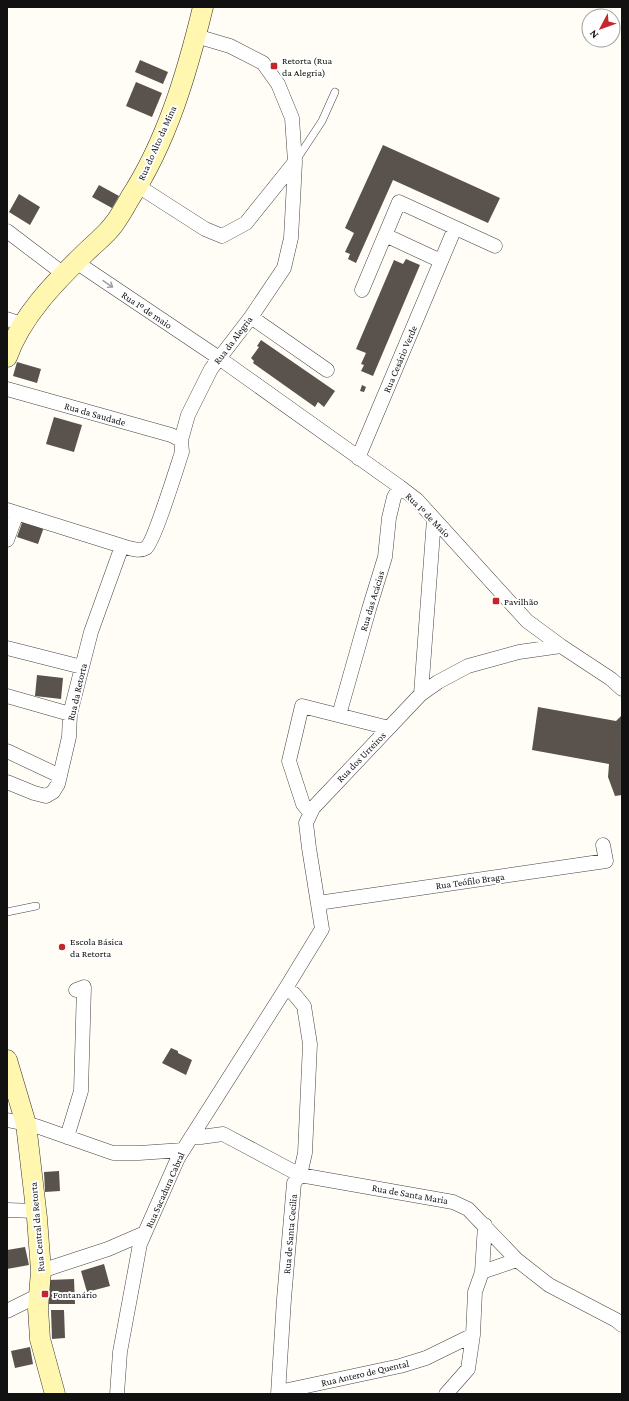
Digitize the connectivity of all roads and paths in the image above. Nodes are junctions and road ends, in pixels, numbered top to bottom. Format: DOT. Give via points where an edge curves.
graph roads {
  1 [pos="203,7"];
  2 [pos="196,36"];
  3 [pos="335,92"];
  4 [pos="294,162"];
  5 [pos="138,186"];
  6 [pos="455,228"];
  7 [pos="7,231"];
  8 [pos="385,235"];
  9 [pos="495,246"];
  10 [pos="442,261"];
  11 [pos="70,268"];
  12 [pos="362,290"];
  13 [pos="251,317"];
  14 [pos="15,322"];
  15 [pos="7,357"];
  16 [pos="219,358"];
  17 [pos="327,370"];
  18 [pos="7,389"];
  19 [pos="181,440"];
  20 [pos="358,458"];
  21 [pos="400,487"];
  22 [pos="12,511"];
  23 [pos="434,519"];
  24 [pos="7,540"];
  25 [pos="122,546"];
  26 [pos="560,646"];
  27 [pos="7,648"];
  28 [pos="82,667"];
  29 [pos="622,689"];
  30 [pos="421,694"];
  31 [pos="7,696"];
  32 [pos="70,714"];
  33 [pos="339,715"];
  34 [pos="389,728"];
  35 [pos="7,751"];
  36 [pos="60,776"];
  37 [pos="7,782"];
  38 [pos="310,814"];
  39 [pos="603,845"];
  40 [pos="318,903"];
  41 [pos="36,906"];
  42 [pos="7,912"];
  43 [pos="286,988"];
  44 [pos="76,990"];
  45 [pos="7,1060"];
  46 [pos="16,1122"];
  47 [pos="67,1137"];
  48 [pos="191,1137"];
  49 [pos="183,1150"];
  50 [pos="300,1175"];
  51 [pos="7,1210"];
  52 [pos="36,1211"];
  53 [pos="485,1225"];
  54 [pos="145,1233"];
  55 [pos="517,1260"];
  56 [pos="42,1272"];
  57 [pos="482,1272"];
  58 [pos="39,1295"];
  59 [pos="7,1311"];
  60 [pos="622,1325"];
  61 [pos="473,1335"];
  62 [pos="55,1394"];
  63 [pos="117,1394"];
  64 [pos="278,1394"];
  65 [pos="285,1394"];
  66 [pos="446,1394"];
  1 -- 2 [label="street, Rua do Alto da Mina"];
  2 -- 4 [label="street, Rua da Alegria" via="230,46 263,63 278,84 292,118"];
  2 -- 5 [label="street, Rua do Alto da Mina" via="163,136"];
  3 -- 4 [label="lane" via="322,120"];
  4 -- 5 [label="street" via="246,223 222,236 204,228"];
  4 -- 13 [label="street, Rua da Alegria" via="291,238 284,268"];
  5 -- 11 [label="street, Rua do Alto da Mina" via="114,224"];
  6 -- 8 [label="street" via="399,202"];
  6 -- 9 [label="street"];
  6 -- 10 [label="street, Rua Cesário Verde"];
  7 -- 11 [label="street, Rua 1º de maio"];
  8 -- 10 [label="street"];
  8 -- 12 [label="street"];
  10 -- 20 [label="street, Rua Cesário Verde"];
  11 -- 14 [label="street, Rua do Alto da Mina" via="38,303"];
  11 -- 16 [label="street, Rua 1º de maio, one-way"];
  13 -- 16 [label="street, Rua da Alegria"];
  13 -- 17 [label="street"];
  14 -- 15 [label="street, Rua do Alto da Mina"];
  16 -- 19 [label="street, Rua da Alegria" via="188,415"];
  16 -- 20 [label="street, Rua 1º de Maio"];
  18 -- 19 [label="street, Rua da Saudade"];
  19 -- 25 [label="street, Rua da Alegria" via="182,452 147,547 140,550"];
  20 -- 21 [label="street, Rua 1º de Maio"];
  21 -- 23 [label="street, Rua 1º de Maio" via="417,500"];
  21 -- 33 [label="street, Rua das Acácias" via="394,497 389,518 385,557"];
  22 -- 24 [label="street"];
  22 -- 25 [label="street, Rua da Alegria"];
  23 -- 26 [label="street, Rua 1º de Maio" via="527,621"];
  23 -- 30 [label="street"];
  25 -- 28 [label="street, Rua da Retorta" via="91,632"];
  26 -- 29 [label="street, Rua 1º de Maio"];
  26 -- 30 [label="street, Rua dos Urreiros" via="519,652 468,666"];
  27 -- 28 [label="street"];
  28 -- 32 [label="street, Rua da Retorta"];
  30 -- 34 [label="street, Rua dos Urreiros"];
  31 -- 32 [label="street"];
  32 -- 36 [label="street, Rua da Retorta" via="69,737"];
  33 -- 34 [label="street"];
  33 -- 38 [label="street" via="302,706 289,761 303,804"];
  34 -- 38 [label="street, Rua dos Urreiros"];
  35 -- 36 [label="street"];
  36 -- 37 [label="street, Rua da Retorta" via="53,792 46,796"];
  38 -- 40 [label="street" via="306,823"];
  39 -- 40 [label="street, Rua Teófilo Braga" via="606,860"];
  40 -- 43 [label="street" via="322,929"];
  41 -- 42 [label="lane"];
  43 -- 48 [label="street, Rua Sacadura Cabral"];
  43 -- 50 [label="street, Rua de Santa Cecilia" via="304,1006 310,1044 305,1153"];
  44 -- 47 [label="street" via="84,987 81,1090"];
  45 -- 46 [label="street, Rua Central da Retorta"];
  46 -- 47 [label="street"];
  46 -- 52 [label="street, Rua Central da Retorta"];
  47 -- 49 [label="street" via="113,1153"];
  48 -- 49 [label="street, Rua Sacadura Cabral"];
  48 -- 50 [label="street, Rua de Santa Maria" via="223,1134"];
  49 -- 54 [label="street, Rua Sacadura Cabral"];
  50 -- 53 [label="street, Rua de Santa Maria" via="453,1202 468,1209"];
  50 -- 64 [label="street, Rua de Santa Cecilia" via="294,1183"];
  51 -- 52 [label="street"];
  52 -- 56 [label="street, Rua Central da Retorta"];
  53 -- 55 [label="street, Rua de Santa Maria"];
  53 -- 57 [label="street"];
  54 -- 56 [label="street"];
  54 -- 63 [label="street, Rua Sacadura Cabral" via="140,1244 120,1352"];
  55 -- 57 [label="street"];
  55 -- 60 [label="street, Rua de Santa Maria" via="549,1285"];
  56 -- 58 [label="street, Rua Central da Retorta"];
  57 -- 61 [label="street" via="475,1292"];
  58 -- 59 [label="street"];
  58 -- 62 [label="street, Rua Central da Retorta" via="40,1339"];
  61 -- 65 [label="street, Rua Antero de Quental" via="426,1358 288,1390"];
  61 -- 66 [label="street" via="468,1369"];
}
